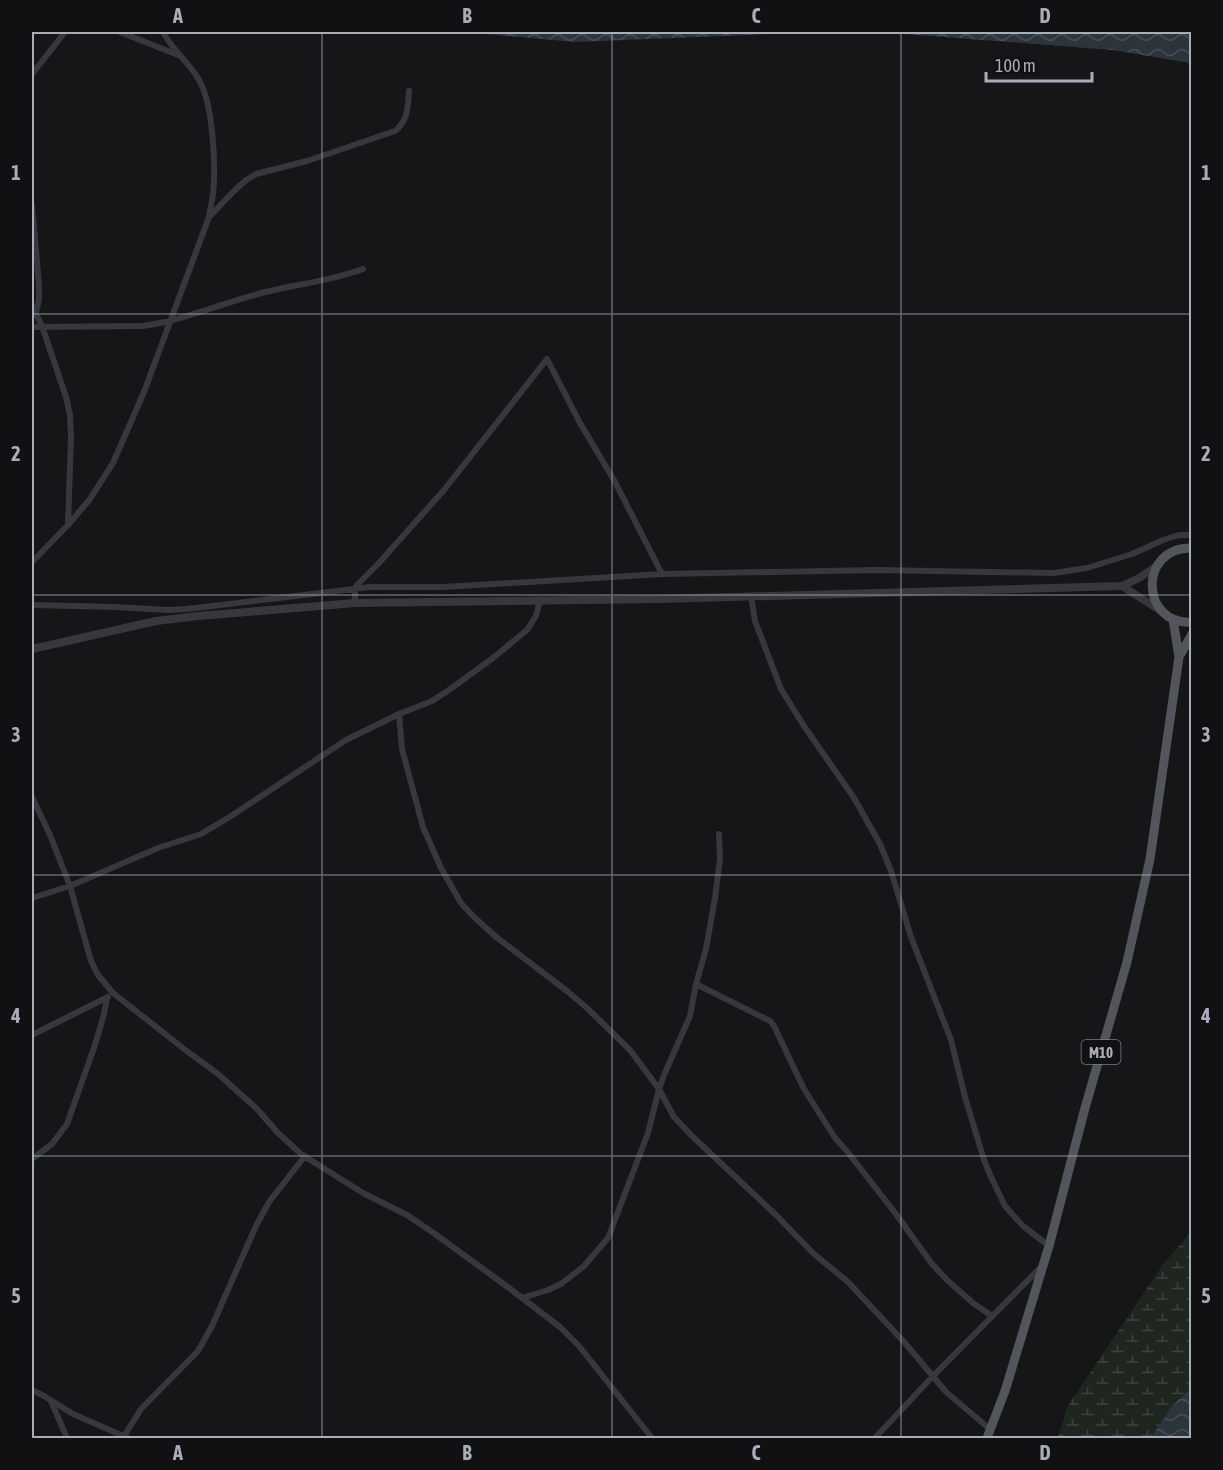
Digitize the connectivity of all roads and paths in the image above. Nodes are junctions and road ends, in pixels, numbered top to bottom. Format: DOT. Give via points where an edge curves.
graph roads {
  1 [pos="65,32"];
  2 [pos="120,32"];
  3 [pos="163,32"];
  4 [pos="180,56"];
  5 [pos="32,74"];
  6 [pos="409,91"];
  7 [pos="32,205"];
  8 [pos="209,217"];
  9 [pos="363,269"];
  10 [pos="32,306"];
  11 [pos="36,313"];
  12 [pos="171,321"];
  13 [pos="42,326"];
  14 [pos="32,327"];
  15 [pos="68,525"];
  16 [pos="1191,535"];
  17 [pos="1191,548"];
  18 [pos="32,562"];
  19 [pos="1157,566"];
  20 [pos="662,574"];
  21 [pos="1122,586"];
  22 [pos="355,588"];
  23 [pos="751,596"];
  24 [pos="540,600"];
  25 [pos="355,603"];
  26 [pos="32,605"];
  27 [pos="1163,612"];
  28 [pos="1173,619"];
  29 [pos="1191,622"];
  30 [pos="1191,634"];
  31 [pos="32,650"];
  32 [pos="1179,657"];
  33 [pos="399,714"];
  34 [pos="32,797"];
  35 [pos="719,834"];
  36 [pos="70,886"];
  37 [pos="32,898"];
  38 [pos="696,984"];
  39 [pos="113,993"];
  40 [pos="106,998"];
  41 [pos="32,1035"];
  42 [pos="659,1089"];
  43 [pos="305,1156"];
  44 [pos="32,1159"];
  45 [pos="1048,1246"];
  46 [pos="1043,1265"];
  47 [pos="522,1298"];
  48 [pos="992,1316"];
  49 [pos="933,1376"];
  50 [pos="32,1390"];
  51 [pos="50,1400"];
  52 [pos="989,1434"];
  53 [pos="126,1437"];
  54 [pos="67,1438"];
  55 [pos="652,1438"];
  56 [pos="875,1438"];
  1 -- 5 [label="street"];
  2 -- 4 [label="street"];
  3 -- 4 [label="street"];
  4 -- 8 [label="street" via="203,86 208,108 214,156"];
  6 -- 8 [label="street" via="408,112 399,129 256,174"];
  7 -- 11 [label="street" via="39,285"];
  8 -- 12 [label="street"];
  9 -- 12 [label="street" via="260,293"];
  10 -- 11 [label="street"];
  11 -- 13 [label="street"];
  12 -- 13 [label="street" via="142,326"];
  12 -- 15 [label="street" via="113,463"];
  13 -- 14 [label="street"];
  13 -- 15 [label="street" via="70,415"];
  15 -- 18 [label="street"];
  16 -- 20 [label="street" via="1163,540 1087,568 1054,573 876,570"];
  17 -- 19 [label="main road" via="1173,551"];
  19 -- 21 [label="street"];
  19 -- 27 [label="main road" via="1152,590"];
  20 -- 22 [label="street" via="443,587"];
  20 -- 22 [label="street" via="547,359 444,490"];
  21 -- 23 [label="street"];
  21 -- 27 [label="street"];
  22 -- 25 [label="street"];
  22 -- 26 [label="street" via="188,609"];
  23 -- 24 [label="street"];
  23 -- 45 [label="street" via="755,621 782,689 880,844 951,1040 991,1177 1005,1206"];
  24 -- 25 [label="street"];
  24 -- 33 [label="street" via="527,630 510,644 449,690"];
  25 -- 31 [label="street" via="156,621"];
  27 -- 28 [label="main road"];
  28 -- 29 [label="main road"];
  28 -- 32 [label="main road, M10"];
  30 -- 32 [label="main road, M10"];
  32 -- 45 [label="main road, M10" via="1144,888"];
  33 -- 36 [label="street" via="346,740 201,834"];
  33 -- 42 [label="street" via="402,749 423,827 461,903 495,936 586,1008 630,1050"];
  34 -- 36 [label="street"];
  35 -- 38 [label="street" via="716,898"];
  36 -- 37 [label="street"];
  36 -- 39 [label="street" via="91,961"];
  38 -- 42 [label="street" via="690,1016"];
  38 -- 48 [label="street" via="770,1021 804,1089 835,1138 932,1264 964,1296"];
  39 -- 40 [label="street"];
  39 -- 43 [label="street" via="217,1073"];
  40 -- 41 [label="street"];
  40 -- 44 [label="street" via="95,1045 67,1124 52,1144"];
  42 -- 47 [label="street" via="648,1133 608,1238 584,1266 561,1284"];
  42 -- 49 [label="street" via="674,1117 693,1137 848,1282"];
  43 -- 47 [label="street" via="416,1221"];
  43 -- 53 [label="street" via="269,1202 198,1351 141,1409"];
  45 -- 46 [label="main road, M10"];
  46 -- 48 [label="street"];
  46 -- 52 [label="main road, M10"];
  47 -- 55 [label="street" via="579,1346"];
  48 -- 49 [label="street"];
  49 -- 52 [label="street"];
  49 -- 56 [label="street"];
  50 -- 51 [label="street"];
  51 -- 53 [label="street"];
  51 -- 54 [label="street"];
}
